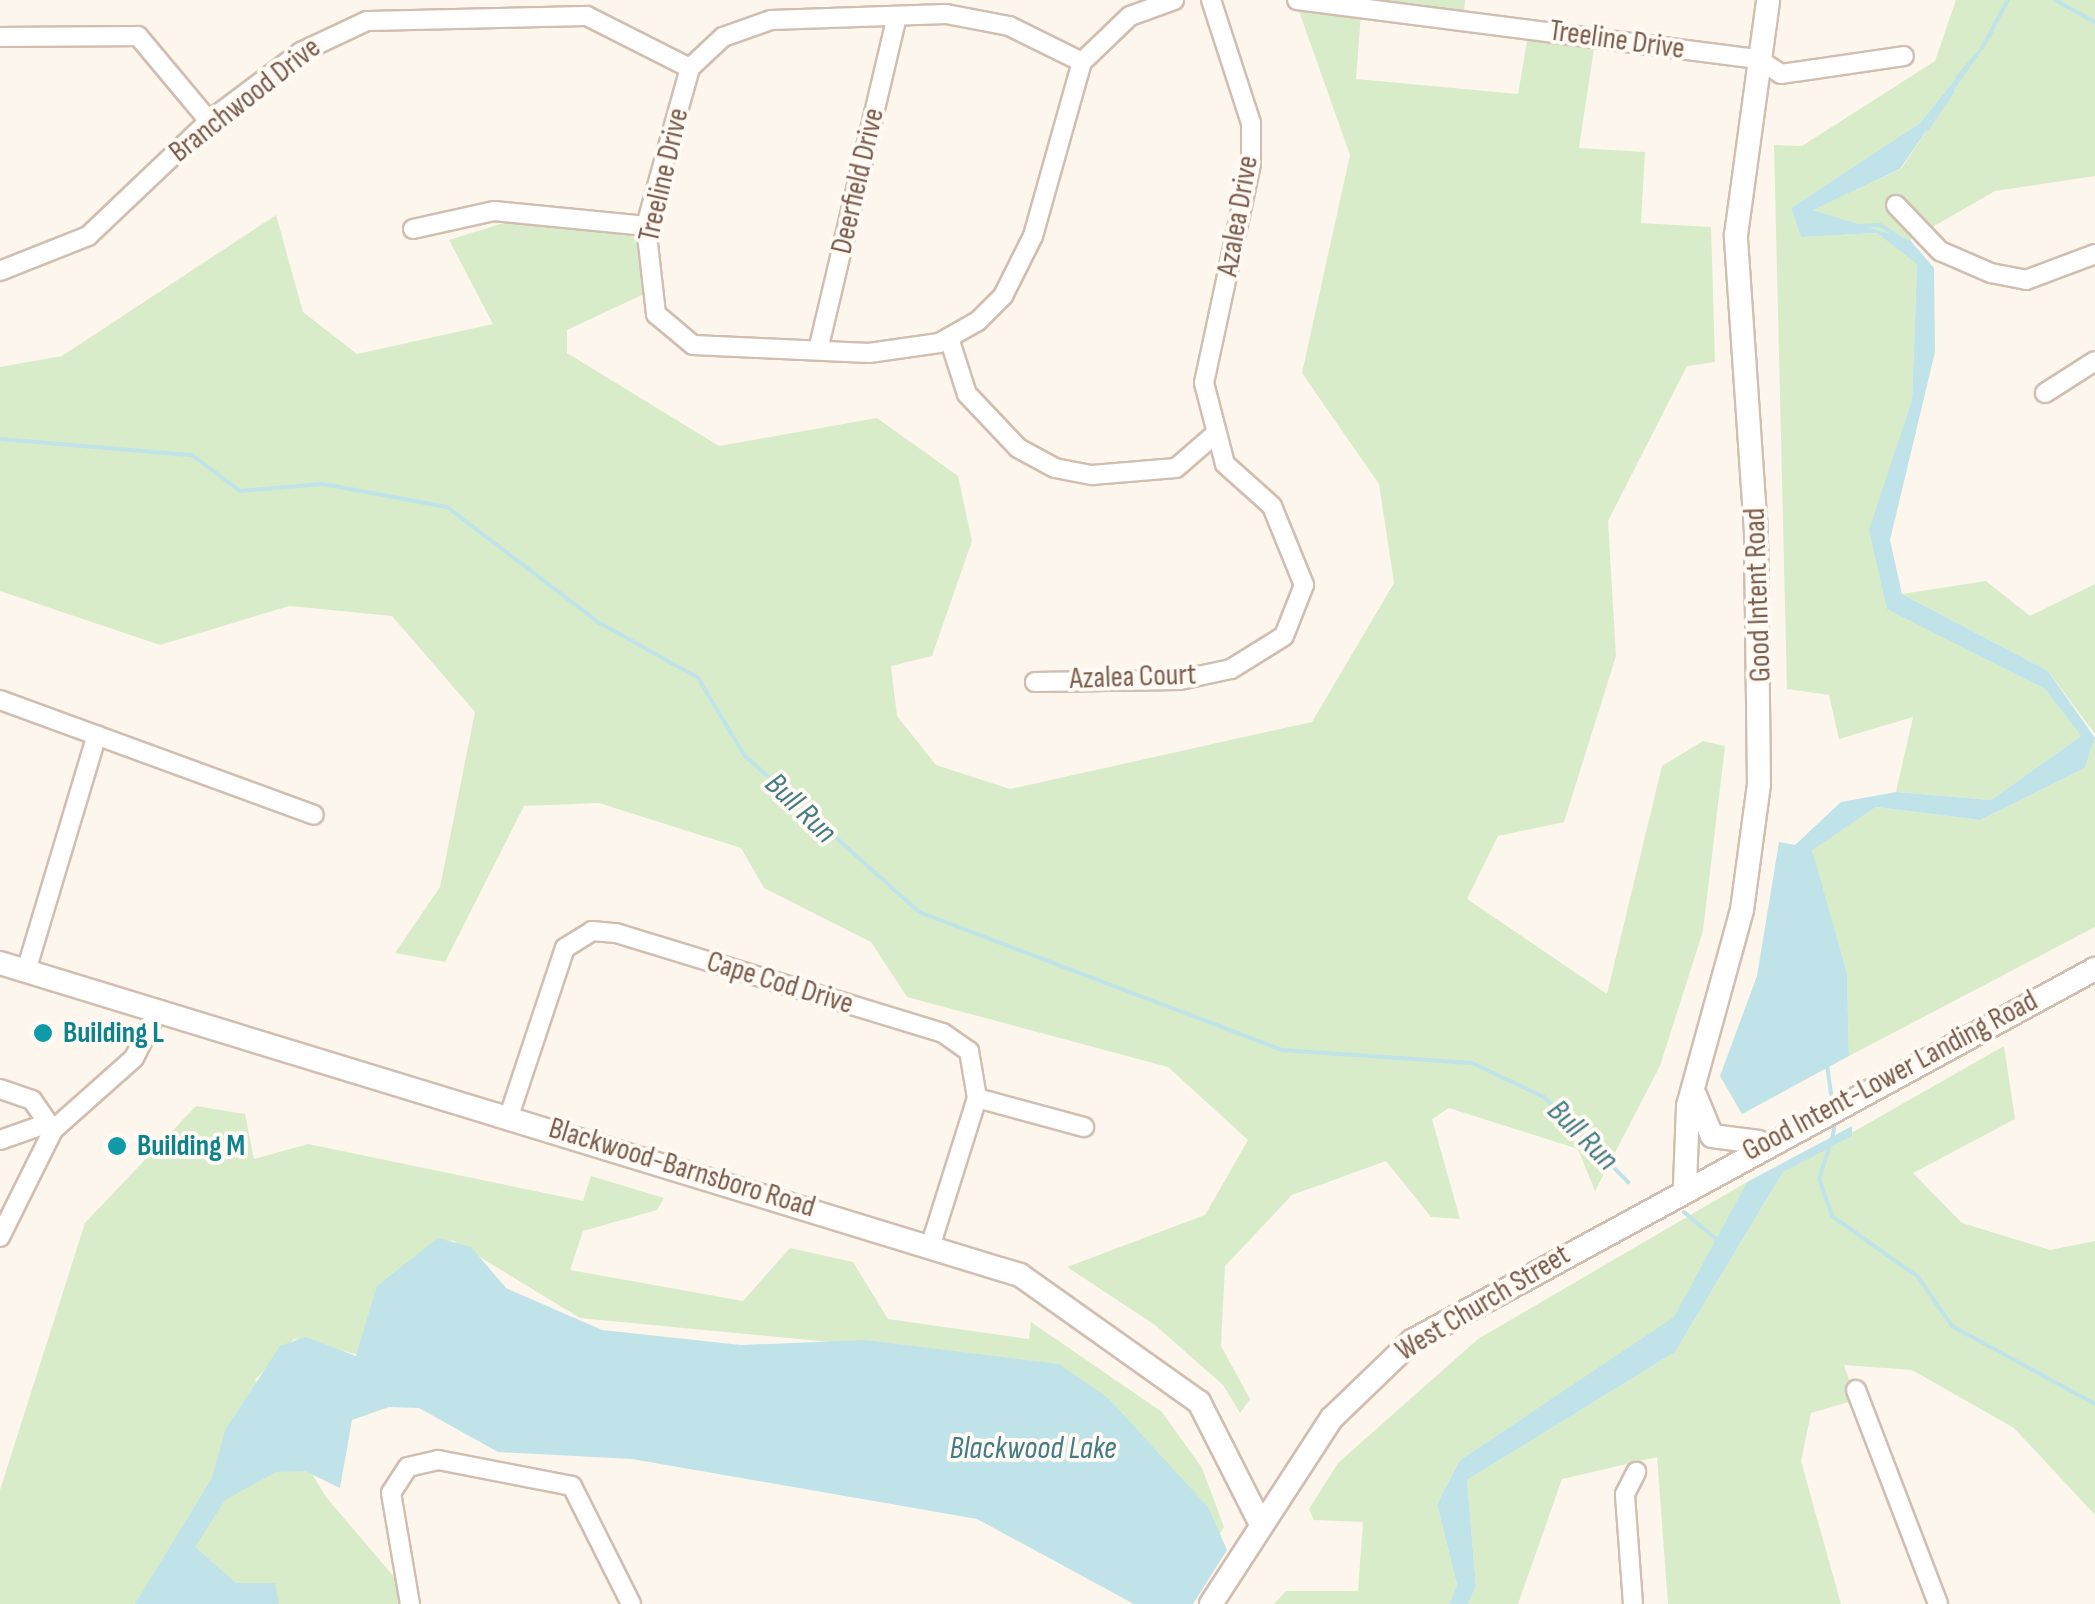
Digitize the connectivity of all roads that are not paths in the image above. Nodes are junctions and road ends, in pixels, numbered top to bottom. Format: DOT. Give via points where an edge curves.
graph roads {
  1 [pos="1174,0"];
  2 [pos="1210,0"];
  3 [pos="1297,0"];
  4 [pos="1768,0"];
  5 [pos="1393,5"];
  6 [pos="814,8"];
  7 [pos="377,9"];
  8 [pos="897,16"];
  9 [pos="0,37"];
  10 [pos="1904,56"];
  11 [pos="1758,59"];
  12 [pos="1082,62"];
  13 [pos="690,68"];
  14 [pos="209,121"];
  15 [pos="1896,205"];
  16 [pos="646,226"];
  17 [pos="413,229"];
  18 [pos="2095,254"];
  19 [pos="0,271"];
  20 [pos="949,338"];
  21 [pos="819,346"];
  22 [pos="2095,361"];
  23 [pos="2045,392"];
  24 [pos="1214,435"];
  25 [pos="1035,682"];
  26 [pos="0,700"];
  27 [pos="97,736"];
  28 [pos="314,815"];
  29 [pos="0,963"];
  30 [pos="2095,969"];
  31 [pos="26,971"];
  32 [pos="158,1010"];
  33 [pos="1694,1082"];
  34 [pos="0,1089"];
  35 [pos="977,1098"];
  36 [pos="508,1116"];
  37 [pos="48,1127"];
  38 [pos="1084,1127"];
  39 [pos="0,1140"];
  40 [pos="1767,1140"];
  41 [pos="1685,1185"];
  42 [pos="0,1237"];
  43 [pos="931,1244"];
  44 [pos="1856,1390"];
  45 [pos="1636,1472"];
  46 [pos="1262,1524"];
  47 [pos="413,1600"];
  48 [pos="632,1604"];
  49 [pos="1212,1604"];
  50 [pos="1633,1604"];
  51 [pos="1938,1604"];
  1 -- 12 [label="street, Treeline Drive" via="1130,16"];
  2 -- 24 [label="street, Azalea Drive" via="1251,123 1241,223 1204,383"];
  3 -- 5 [label="street, Treeline Drive"];
  4 -- 11 [label="main road, Good Intent Road"];
  5 -- 11 [label="street, Treeline Drive"];
  6 -- 8 [label="street, Treeline Drive"];
  6 -- 13 [label="street, Treeline Drive" via="742,29"];
  7 -- 13 [label="street, Branchwood Drive" via="587,16"];
  7 -- 14 [label="street, Branchwood Drive" via="322,38"];
  8 -- 12 [label="street, Treeline Drive" via="980,17"];
  8 -- 21 [label="street, Deerfield Drive"];
  9 -- 14 [label="street" via="138,36"];
  10 -- 11 [label="street, Treeline Drive" via="1781,74"];
  11 -- 33 [label="main road, Good Intent Road" via="1736,235 1757,549 1759,784 1742,910"];
  12 -- 20 [label="street, Treeline Drive" via="1021,262 1003,296"];
  13 -- 16 [label="street, Treeline Drive"];
  14 -- 19 [label="street, Branchwood Drive" via="88,236"];
  15 -- 18 [label="street" via="1964,266 2008,276 2061,272"];
  16 -- 17 [label="street" via="494,212"];
  16 -- 21 [label="street, Treeline Drive" via="648,284 669,329 693,344"];
  20 -- 21 [label="street, Treeline Drive" via="883,352"];
  20 -- 24 [label="street" via="967,394 1018,448 1055,468 1092,475 1176,468"];
  22 -- 23 [label="street"];
  24 -- 25 [label="street, Azalea Court" via="1225,464 1287,530 1304,585 1284,636 1262,656 1180,680"];
  26 -- 27 [label="street"];
  27 -- 28 [label="street"];
  27 -- 31 [label="street"];
  29 -- 31 [label="main road, Blackwood-Barnsboro Road"];
  30 -- 40 [label="main road, Good Intent-Lower Landing Road"];
  31 -- 32 [label="main road, Blackwood-Barnsboro Road"];
  32 -- 36 [label="main road, Blackwood-Barnsboro Road"];
  32 -- 37 [label="street" via="134,1058"];
  33 -- 40 [label="main road" via="1712,1136"];
  33 -- 41 [label="main road, Good Intent Road"];
  34 -- 37 [label="street" via="32,1100"];
  35 -- 36 [label="street, Cape Cod Drive" via="975,1059 943,1033 592,931 558,959"];
  35 -- 38 [label="street"];
  35 -- 43 [label="street"];
  36 -- 43 [label="main road, Blackwood-Barnsboro Road"];
  37 -- 39 [label="street"];
  37 -- 42 [label="street"];
  40 -- 41 [label="main road, Good Intent-Lower Landing Road"];
  41 -- 46 [label="main road, West Church Street" via="1380,1365"];
  43 -- 46 [label="main road, Blackwood-Barnsboro Road" via="1045,1288 1177,1383 1217,1427"];
  44 -- 51 [label="street"];
  45 -- 50 [label="street" via="1626,1483"];
  46 -- 49 [label="main road, West Church Street"];
  47 -- 48 [label="street" via="390,1507 408,1467 438,1460 552,1480 586,1501"];
}
